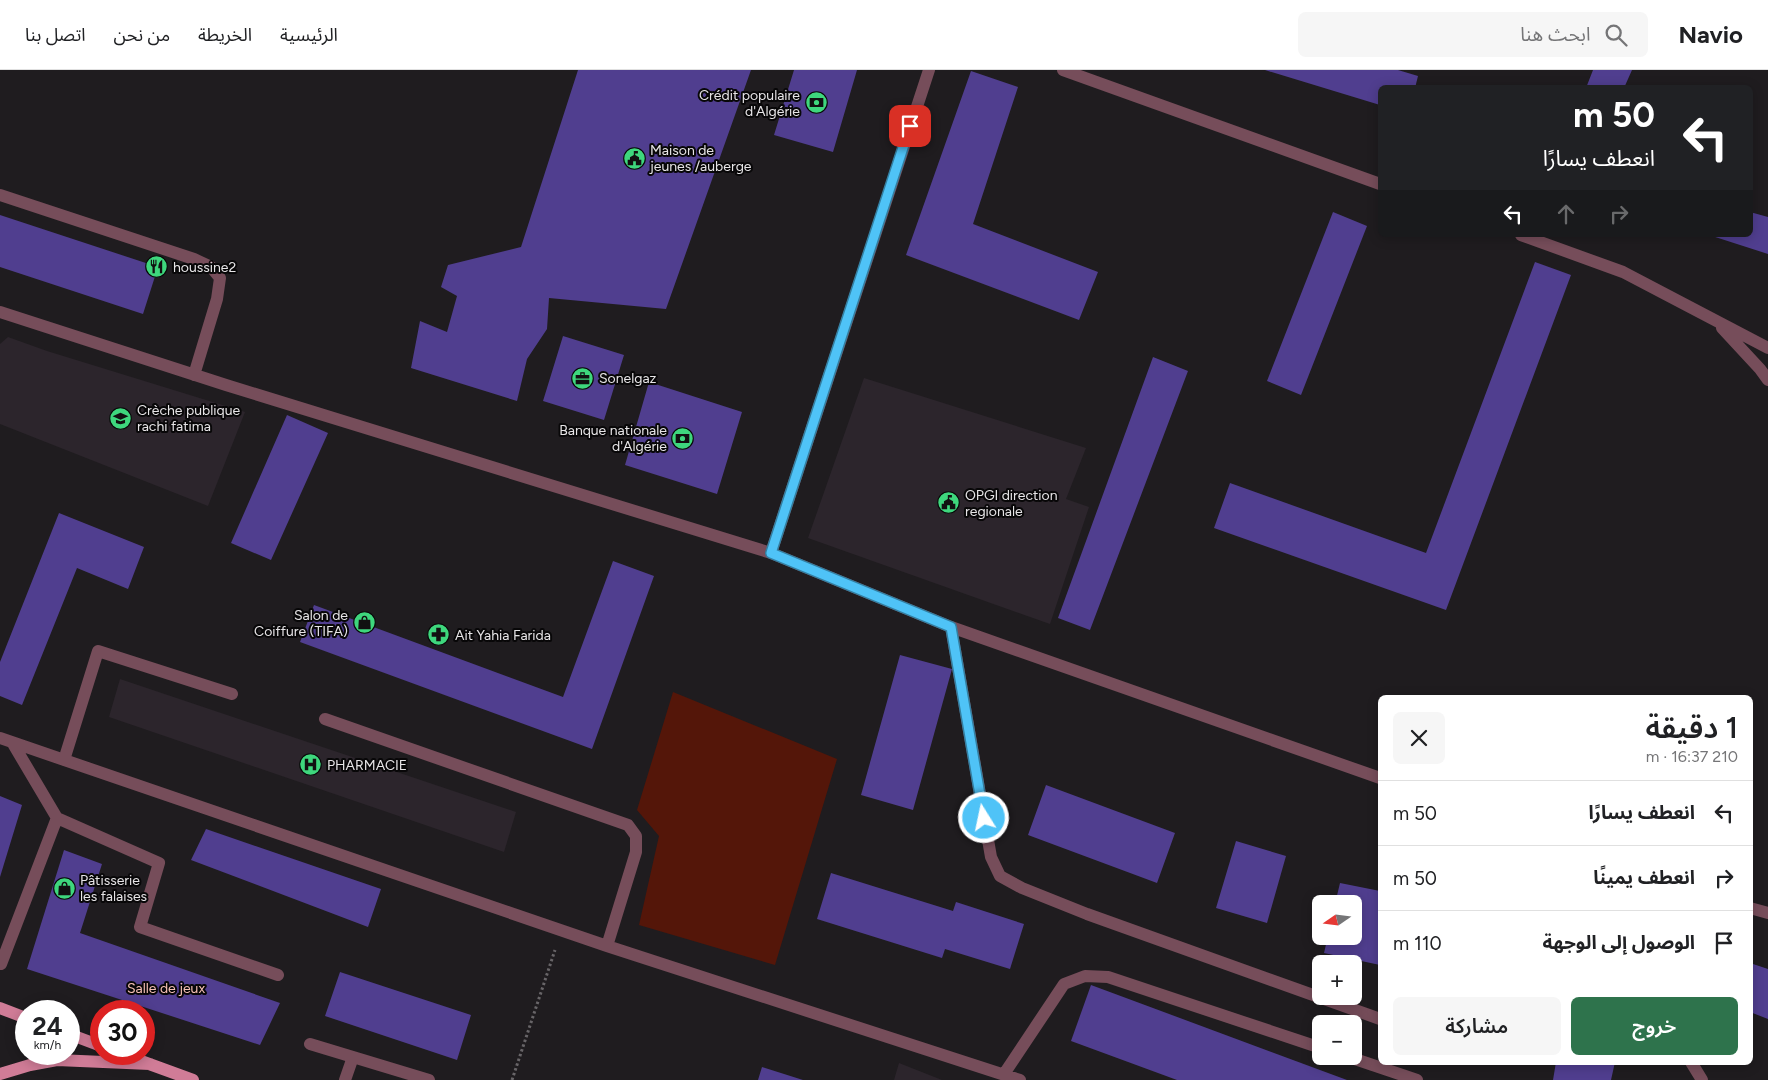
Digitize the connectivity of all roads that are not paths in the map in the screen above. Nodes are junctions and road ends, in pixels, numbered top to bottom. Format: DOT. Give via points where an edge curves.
graph roads {
  1 [pos="929,70"];
  2 [pos="1062,70"];
  3 [pos="1378,183"];
  4 [pos="0,195"];
  5 [pos="1527,237"];
  6 [pos="0,312"];
  7 [pos="1714,320"];
  8 [pos="1768,348"];
  9 [pos="194,375"];
  10 [pos="1768,380"];
  11 [pos="771,553"];
  12 [pos="951,627"];
  13 [pos="232,694"];
  14 [pos="324,719"];
  15 [pos="6,740"];
  16 [pos="64,760"];
  17 [pos="1378,777"];
  18 [pos="57,818"];
  19 [pos="1753,909"];
  20 [pos="1768,913"];
  21 [pos="607,946"];
  22 [pos="1,964"];
  23 [pos="278,976"];
  24 [pos="0,1008"];
  25 [pos="15,1014"];
  26 [pos="1378,1018"];
  27 [pos="310,1044"];
  28 [pos="1312,1045"];
  29 [pos="353,1057"];
  30 [pos="90,1061"];
  31 [pos="1362,1061"];
  32 [pos="153,1065"];
  33 [pos="1693,1065"];
  34 [pos="0,1074"];
  35 [pos="1004,1074"];
  36 [pos="193,1080"];
  37 [pos="345,1080"];
  38 [pos="429,1080"];
  39 [pos="1020,1080"];
  40 [pos="1417,1080"];
  41 [pos="1702,1080"];
  1 -- 11 [label="street"];
  2 -- 3 [label="street"];
  4 -- 9 [label="street" via="211,267 220,278 217,299"];
  5 -- 7 [label="street" via="1623,272"];
  6 -- 9 [label="street"];
  7 -- 8 [label="street"];
  7 -- 10 [label="street"];
  9 -- 11 [label="street"];
  11 -- 12 [label="street"];
  12 -- 17 [label="street"];
  12 -- 26 [label="street" via="990,857 1000,876 1087,914"];
  13 -- 16 [label="street" via="98,651"];
  14 -- 21 [label="street" via="628,826 636,836 636,852"];
  15 -- 16 [label="street"];
  15 -- 18 [label="street"];
  16 -- 21 [label="street"];
  18 -- 22 [label="street"];
  18 -- 23 [label="street" via="160,863 140,927"];
  19 -- 20 [label="street"];
  21 -- 35 [label="street"];
  24 -- 25 [label="main road"];
  27 -- 29 [label="street"];
  28 -- 35 [label="street" via="1108,977 1085,976 1064,984"];
  29 -- 37 [label="street"];
  29 -- 38 [label="street"];
  30 -- 34 [label="main road" via="57,1060 30,1064"];
  31 -- 40 [label="street"];
  32 -- 36 [label="main road"];
  33 -- 41 [label="street"];
  35 -- 39 [label="street"];
}
